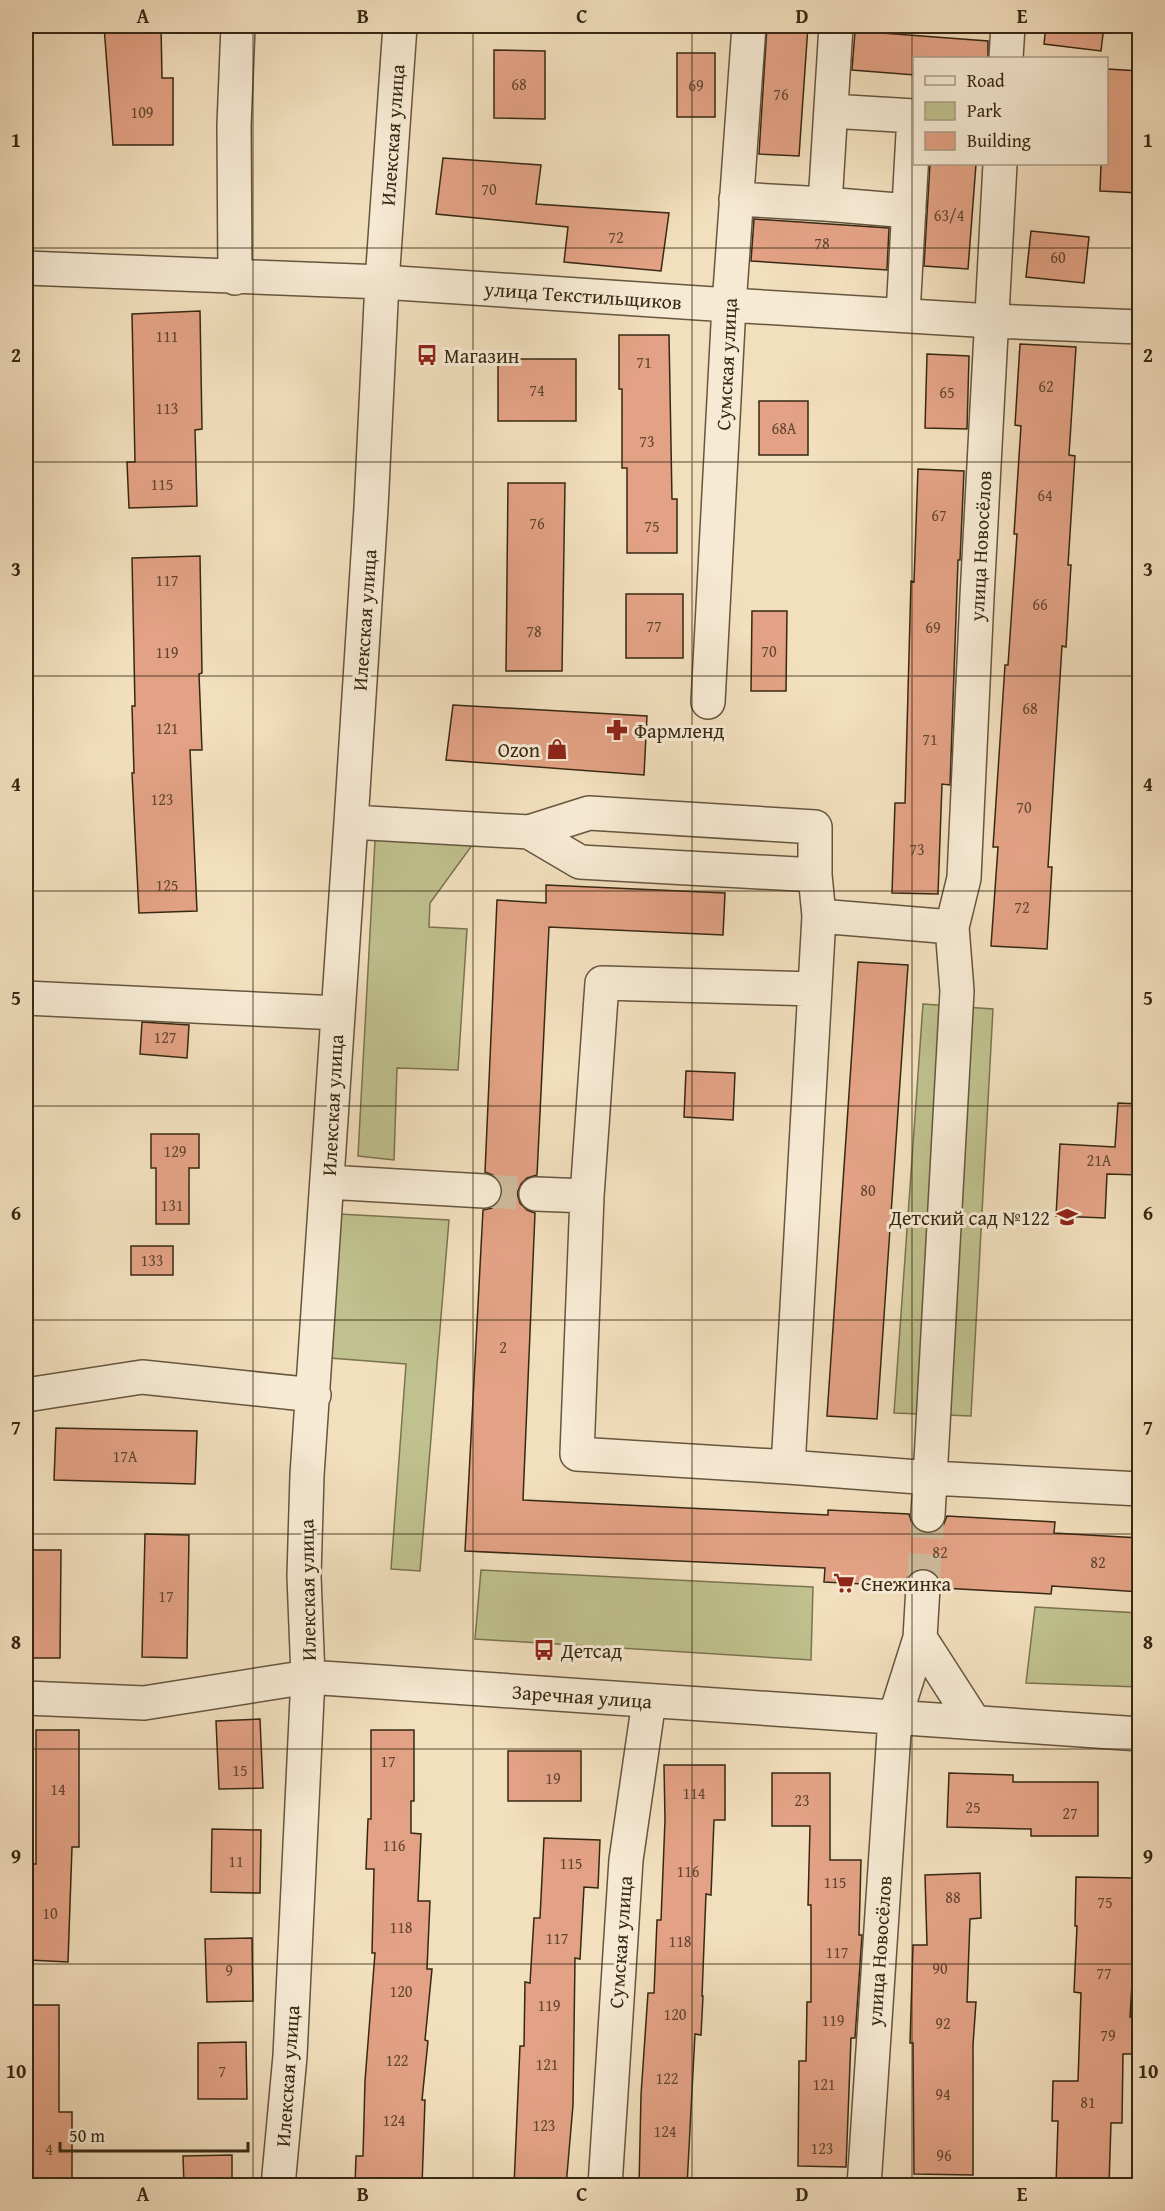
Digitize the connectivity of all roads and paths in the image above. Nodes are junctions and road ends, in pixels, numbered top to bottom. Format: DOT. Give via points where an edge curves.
graph roads {
  1 [pos="238,26"];
  2 [pos="400,26"];
  3 [pos="749,26"];
  4 [pos="836,26"];
  5 [pos="1008,26"];
  6 [pos="1006,57"];
  7 [pos="831,111"];
  8 [pos="913,116"];
  9 [pos="913,135"];
  10 [pos="1000,165"];
  11 [pos="736,199"];
  12 [pos="825,204"];
  13 [pos="909,212"];
  14 [pos="26,268"];
  15 [pos="235,278"];
  16 [pos="382,282"];
  17 [pos="729,305"];
  18 [pos="903,314"];
  19 [pos="992,321"];
  20 [pos="1140,327"];
  21 [pos="708,702"];
  22 [pos="351,822"];
  23 [pos="529,832"];
  24 [pos="815,875"];
  25 [pos="819,916"];
  26 [pos="952,927"];
  27 [pos="814,989"];
  28 [pos="26,998"];
  29 [pos="338,1012"];
  30 [pos="327,1182"];
  31 [pos="484,1191"];
  32 [pos="536,1194"];
  33 [pos="587,1196"];
  34 [pos="26,1395"];
  35 [pos="314,1395"];
  36 [pos="788,1467"];
  37 [pos="931,1478"];
  38 [pos="1140,1489"];
  39 [pos="928,1515"];
  40 [pos="923,1587"];
  41 [pos="920,1638"];
  42 [pos="308,1677"];
  43 [pos="26,1698"];
  44 [pos="649,1701"];
  45 [pos="895,1717"];
  46 [pos="974,1722"];
  47 [pos="1140,1734"];
  48 [pos="278,2186"];
  49 [pos="605,2186"];
  50 [pos="864,2186"];
  1 -- 15 [label="street"];
  2 -- 16 [label="street, Илекская улица"];
  3 -- 11 [label="street, Сумская улица"];
  4 -- 7 [label="street"];
  5 -- 6 [label="street"];
  7 -- 8 [label="street"];
  7 -- 12 [label="street"];
  9 -- 13 [label="street"];
  10 -- 19 [label="street, улица Новосёлов"];
  11 -- 12 [label="street"];
  11 -- 17 [label="street, Сумская улица"];
  12 -- 13 [label="street"];
  13 -- 18 [label="street"];
  14 -- 15 [label="street, улица Текстильщиков"];
  15 -- 16 [label="street, улица Текстильщиков"];
  16 -- 17 [label="street, улица Текстильщиков"];
  16 -- 22 [label="street, Илекская улица"];
  17 -- 18 [label="street, улица Текстильщиков"];
  17 -- 21 [label="street, Сумская улица"];
  18 -- 19 [label="street, улица Текстильщиков"];
  19 -- 20 [label="street, улица Текстильщиков"];
  19 -- 26 [label="street, улица Новосёлов" via="964,878"];
  22 -- 23 [label="street"];
  22 -- 29 [label="street, Илекская улица"];
  23 -- 24 [label="street" via="580,862"];
  23 -- 24 [label="street" via="589,813 815,827"];
  24 -- 25 [label="street"];
  25 -- 26 [label="street"];
  25 -- 27 [label="street"];
  26 -- 37 [label="street, улица Новосёлов" via="957,991"];
  27 -- 33 [label="street" via="602,983"];
  27 -- 36 [label="street"];
  28 -- 29 [label="street"];
  29 -- 30 [label="street, Илекская улица"];
  30 -- 31 [label="street"];
  30 -- 35 [label="street, Илекская улица"];
  32 -- 33 [label="street"];
  33 -- 36 [label="street" via="577,1454"];
  34 -- 35 [label="street" via="142,1377"];
  35 -- 42 [label="street, Илекская улица" via="304,1540"];
  36 -- 37 [label="street"];
  37 -- 38 [label="street"];
  37 -- 39 [label="street, улица Новосёлов"];
  40 -- 41 [label="street, улица Новосёлов"];
  41 -- 45 [label="street, улица Новосёлов"];
  41 -- 46 [label="street"];
  42 -- 43 [label="street, Заречная улица" via="144,1703"];
  42 -- 44 [label="street, Заречная улица"];
  42 -- 48 [label="street, Илекская улица" via="290,2056"];
  44 -- 45 [label="street, Заречная улица"];
  44 -- 49 [label="street, Сумская улица" via="626,1860"];
  45 -- 46 [label="street, Заречная улица"];
  45 -- 50 [label="street, улица Новосёлов"];
  46 -- 47 [label="street, Заречная улица"];
}
